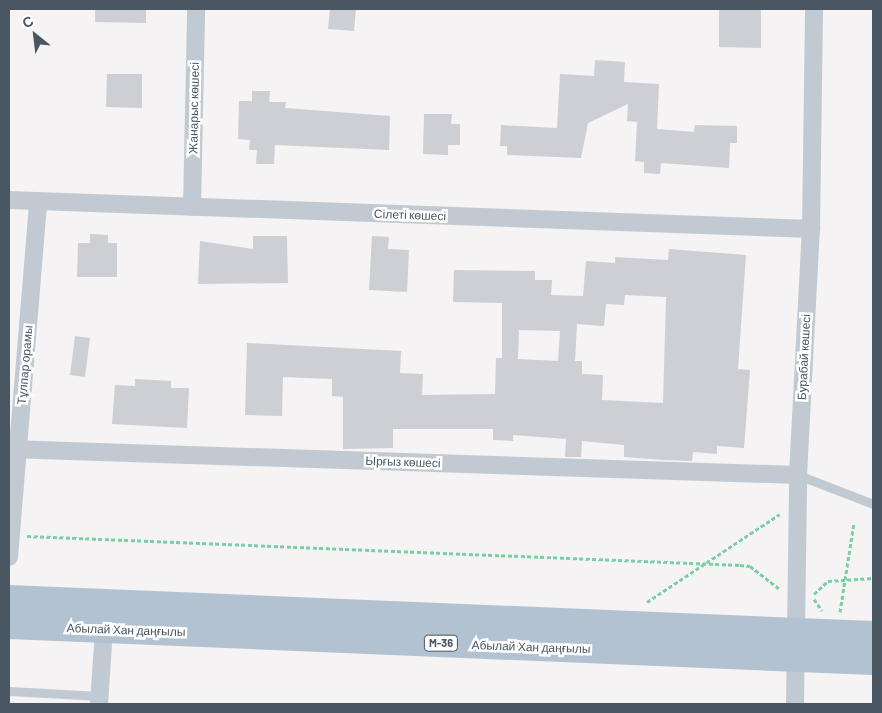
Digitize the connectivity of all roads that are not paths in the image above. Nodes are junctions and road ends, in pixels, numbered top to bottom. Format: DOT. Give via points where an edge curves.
graph roads {
  1 [pos="196,9"];
  2 [pos="814,9"];
  3 [pos="9,200"];
  4 [pos="38,203"];
  5 [pos="192,207"];
  6 [pos="811,230"];
  7 [pos="13,449"];
  8 [pos="798,475"];
  9 [pos="873,504"];
  10 [pos="9,557"];
  11 [pos="9,599"];
  12 [pos="9,625"];
  13 [pos="104,629"];
  14 [pos="873,635"];
  15 [pos="797,645"];
  16 [pos="873,661"];
  17 [pos="9,691"];
  18 [pos="100,700"];
  19 [pos="795,704"];
  1 -- 5 [label="street, Жанарыс көшесі"];
  2 -- 6 [label="street, Бурабай көшесі"];
  3 -- 4 [label="street, Сілеті көшесі"];
  4 -- 5 [label="street, Сілеті көшесі"];
  4 -- 7 [label="street, Тұлпар орамы"];
  5 -- 6 [label="street, Сілеті көшесі"];
  6 -- 8 [label="street, Бурабай көшесі"];
  7 -- 8 [label="street, Ырғыз көшесі"];
  7 -- 10 [label="street, Тұлпар орамы"];
  8 -- 9 [label="lane"];
  8 -- 15 [label="street, Бурабай көшесі"];
  11 -- 15 [label="main road, Абылай Хан даңғылы / M-36"];
  12 -- 13 [label="main road, Абылай Хан даңғылы / M-36"];
  13 -- 15 [label="main road, Абылай Хан даңғылы / M-36"];
  13 -- 18 [label="street"];
  14 -- 15 [label="main road, Абылай Хан даңғылы / M-36"];
  15 -- 16 [label="main road, Абылай Хан даңғылы / M-36"];
  15 -- 19 [label="street, Бурабай көшесі"];
  17 -- 18 [label="lane"];
}
